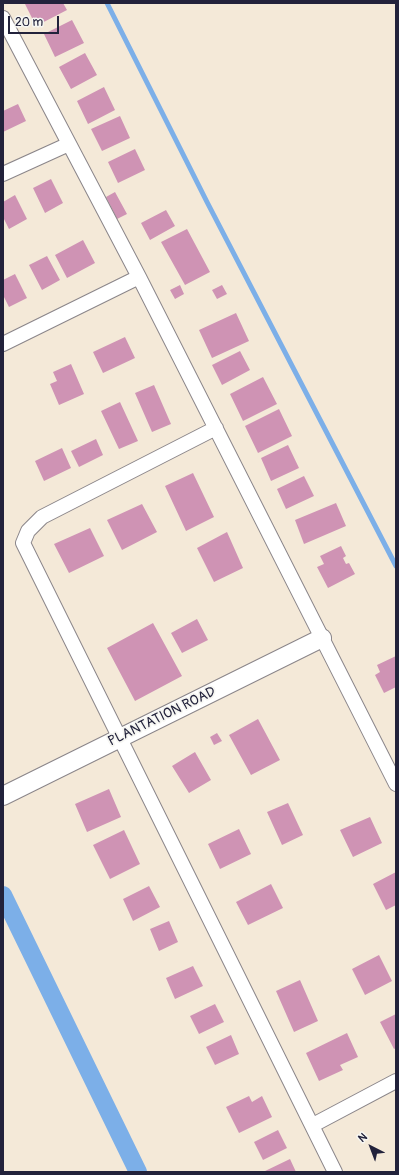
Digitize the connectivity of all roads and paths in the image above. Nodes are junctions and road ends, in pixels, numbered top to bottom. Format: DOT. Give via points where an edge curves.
graph roads {
  1 [pos="3,18"];
  2 [pos="6,33"];
  3 [pos="69,144"];
  4 [pos="3,174"];
  5 [pos="139,277"];
  6 [pos="3,344"];
  7 [pos="216,428"];
  8 [pos="322,638"];
  9 [pos="120,738"];
  10 [pos="396,784"];
  11 [pos="3,796"];
  12 [pos="396,1082"];
  13 [pos="313,1125"];
  14 [pos="335,1172"];
  1 -- 2 [label="street"];
  2 -- 3 [label="street"];
  3 -- 4 [label="street"];
  3 -- 5 [label="street"];
  5 -- 6 [label="street"];
  5 -- 7 [label="street"];
  7 -- 8 [label="street"];
  7 -- 9 [label="street" via="42,517 28,531 23,543"];
  8 -- 9 [label="street, PLANTATION ROAD"];
  8 -- 10 [label="street"];
  9 -- 11 [label="street, PLANTATION ROAD"];
  9 -- 13 [label="street"];
  12 -- 13 [label="street"];
  13 -- 14 [label="street"];
}
